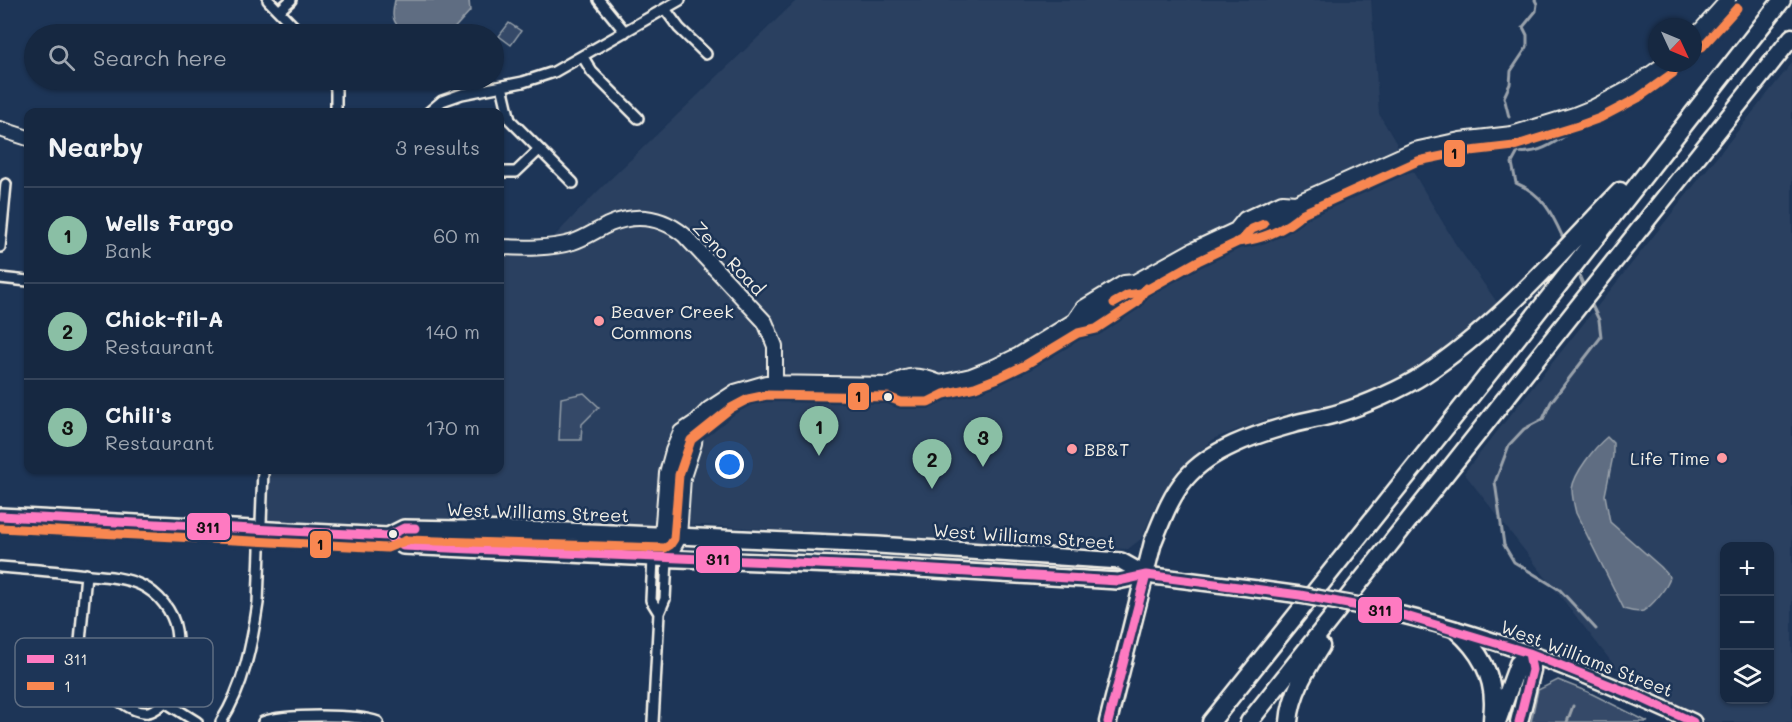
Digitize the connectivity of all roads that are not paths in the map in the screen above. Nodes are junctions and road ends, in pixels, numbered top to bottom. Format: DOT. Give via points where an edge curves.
graph roads {
  1 [pos="268,0"];
  2 [pos="291,0"];
  3 [pos="599,0"];
  4 [pos="680,0"];
  5 [pos="1728,0"];
  6 [pos="1782,0"];
  7 [pos="665,9"];
  8 [pos="279,11"];
  9 [pos="291,24"];
  10 [pos="1702,29"];
  11 [pos="625,32"];
  12 [pos="1792,37"];
  13 [pos="706,54"];
  14 [pos="583,57"];
  15 [pos="1653,72"];
  16 [pos="504,86"];
  17 [pos="336,90"];
  18 [pos="479,90"];
  19 [pos="503,90"];
  20 [pos="336,108"];
  21 [pos="434,108"];
  22 [pos="1692,114"];
  23 [pos="638,118"];
  24 [pos="0,129"];
  25 [pos="24,137"];
  26 [pos="539,150"];
  27 [pos="504,172"];
  28 [pos="573,183"];
  29 [pos="6,184"];
  30 [pos="0,247"];
  31 [pos="504,247"];
  32 [pos="0,278"];
  33 [pos="24,280"];
  34 [pos="775,382"];
  35 [pos="696,422"];
  36 [pos="263,474"];
  37 [pos="0,516"];
  38 [pos="261,530"];
  39 [pos="388,536"];
  40 [pos="662,536"];
  41 [pos="679,537"];
  42 [pos="660,559"];
  43 [pos="0,567"];
  44 [pos="86,574"];
  45 [pos="1146,574"];
  46 [pos="1356,587"];
  47 [pos="659,613"];
  48 [pos="1456,630"];
  49 [pos="81,638"];
  50 [pos="176,638"];
  51 [pos="1528,653"];
  52 [pos="131,707"];
  53 [pos="159,707"];
  54 [pos="173,707"];
  55 [pos="197,722"];
  56 [pos="221,722"];
  57 [pos="263,722"];
  58 [pos="378,722"];
  59 [pos="653,722"];
  60 [pos="1108,722"];
  61 [pos="1210,722"];
  62 [pos="1249,722"];
  63 [pos="1289,722"];
  64 [pos="1492,722"];
  65 [pos="1497,722"];
  66 [pos="1519,722"];
  67 [pos="1693,722"];
  1 -- 8 [label="street"];
  2 -- 8 [label="street"];
  3 -- 11 [label="street"];
  4 -- 7 [label="street"];
  5 -- 10 [label="street"];
  6 -- 22 [label="highway"];
  7 -- 11 [label="street"];
  7 -- 13 [label="street"];
  8 -- 9 [label="street"];
  11 -- 14 [label="street"];
  12 -- 46 [label="highway"];
  14 -- 16 [label="street" via="541,78"];
  14 -- 23 [label="street" via="592,72"];
  15 -- 34 [label="street" via="1632,87 1574,115 1512,134 1414,150 1296,203 1286,213 1193,250 1135,282 1129,293 1089,319 1074,321 1019,355 971,376 925,390 902,390 891,385"];
  17 -- 20 [label="street"];
  18 -- 21 [label="street" via="462,93"];
  19 -- 26 [label="street" via="510,120"];
  22 -- 45 [label="highway" via="1504,313 1442,363 1380,397 1338,414 1248,439 1200,466 1174,495 1153,542"];
  22 -- 61 [label="highway"];
  24 -- 25 [label="street"];
  26 -- 27 [label="street" via="516,172"];
  26 -- 28 [label="street"];
  29 -- 30 [label="street"];
  31 -- 34 [label="street, Zeno Road" via="571,243 629,218 651,218 669,225 684,235 765,322 775,346"];
  32 -- 33 [label="street"];
  34 -- 35 [label="street" via="735,392"];
  35 -- 40 [label="street" via="681,432 669,462"];
  35 -- 41 [label="street" via="683,477"];
  36 -- 38 [label="street"];
  37 -- 38 [label="main road, West Williams Street"];
  38 -- 39 [label="main road, West Williams Street"];
  38 -- 56 [label="street" via="255,624 239,688"];
  39 -- 40 [label="main road, West Williams Street" via="404,528"];
  39 -- 42 [label="main road, West Williams Street" via="403,546"];
  40 -- 41 [label="main road, West Williams Street"];
  40 -- 42 [label="street"];
  41 -- 42 [label="street"];
  41 -- 45 [label="main road, West Williams Street" via="1121,561"];
  42 -- 45 [label="main road, West Williams Street" via="1118,581"];
  42 -- 47 [label="street" via="665,599"];
  42 -- 47 [label="street" via="651,600"];
  43 -- 44 [label="street"];
  44 -- 49 [label="street"];
  44 -- 50 [label="street" via="140,584 157,596 169,611"];
  45 -- 48 [label="main road, West Williams Street, bridge" via="1300,595 1396,613"];
  45 -- 60 [label="highway"];
  46 -- 62 [label="highway"];
  46 -- 63 [label="highway" via="1304,675 1294,696"];
  47 -- 59 [label="street"];
  48 -- 51 [label="main road, West Williams Street"];
  48 -- 64 [label="highway" via="1479,654 1488,673"];
  51 -- 65 [label="highway" via="1518,664"];
  51 -- 66 [label="highway" via="1532,670"];
  51 -- 67 [label="main road, West Williams Street"];
  52 -- 53 [label="street" via="147,712"];
  54 -- 55 [label="street"];
  57 -- 58 [label="street" via="311,716"];
}
